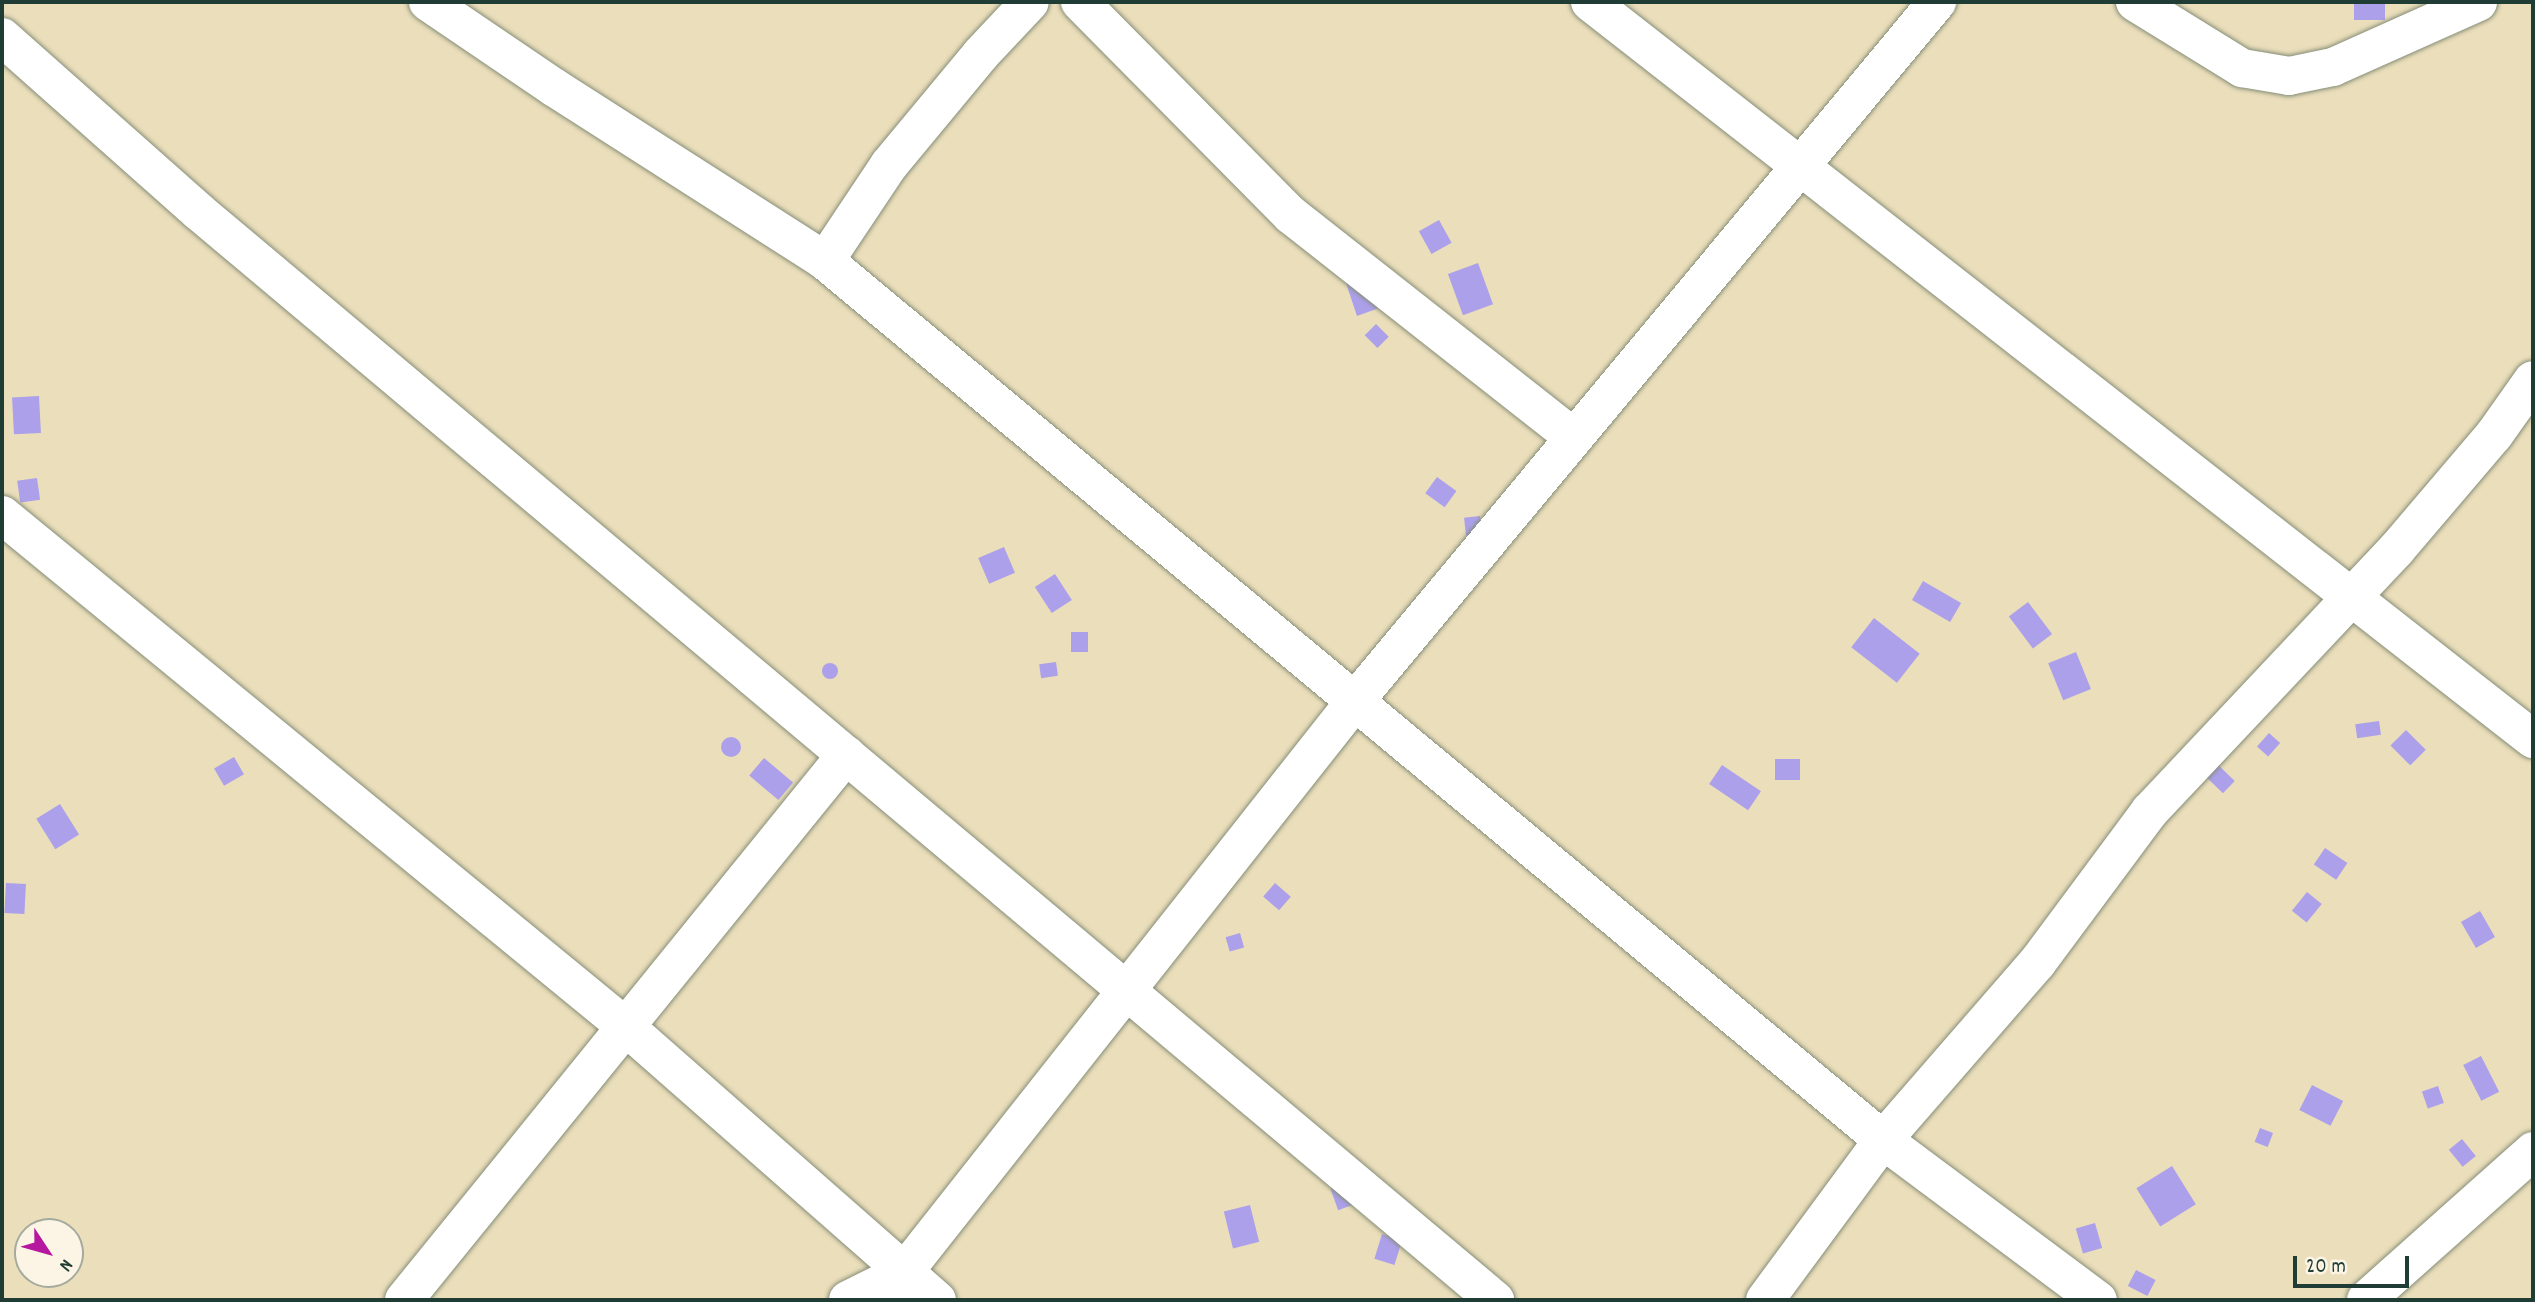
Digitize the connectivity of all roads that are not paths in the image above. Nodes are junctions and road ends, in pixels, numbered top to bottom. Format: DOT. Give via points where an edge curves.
graph roads {
  1 [pos="428,2"];
  2 [pos="1030,2"];
  3 [pos="1080,2"];
  4 [pos="1590,2"];
  5 [pos="1937,2"];
  6 [pos="2135,2"];
  7 [pos="2478,2"];
  8 [pos="2,37"];
  9 [pos="1800,166"];
  10 [pos="825,261"];
  11 [pos="2533,380"];
  12 [pos="1574,438"];
  13 [pos="2,516"];
  14 [pos="2351,597"];
  15 [pos="1355,701"];
  16 [pos="2533,739"];
  17 [pos="846,755"];
  18 [pos="1127,990"];
  19 [pos="626,1027"];
  20 [pos="1883,1140"];
  21 [pos="2533,1151"];
  22 [pos="893,1286"];
  23 [pos="404,1300"];
  24 [pos="848,1300"];
  25 [pos="937,1300"];
  26 [pos="1496,1300"];
  27 [pos="1765,1300"];
  28 [pos="2098,1300"];
  29 [pos="2366,1300"];
  1 -- 10 [label="street"];
  2 -- 10 [label="street" via="889,166"];
  3 -- 12 [label="street" via="1291,215"];
  4 -- 9 [label="street"];
  5 -- 9 [label="street"];
  6 -- 7 [label="street" via="2242,68 2289,76 2333,67"];
  8 -- 17 [label="street" via="198,211"];
  9 -- 12 [label="street"];
  9 -- 14 [label="street"];
  10 -- 15 [label="street"];
  11 -- 14 [label="street" via="2494,435"];
  12 -- 15 [label="street"];
  13 -- 19 [label="street"];
  14 -- 16 [label="street"];
  14 -- 20 [label="street" via="2150,811 2037,963"];
  15 -- 18 [label="street"];
  15 -- 20 [label="street"];
  17 -- 18 [label="street"];
  17 -- 19 [label="street"];
  18 -- 22 [label="street"];
  18 -- 26 [label="street"];
  19 -- 22 [label="street"];
  19 -- 23 [label="street"];
  20 -- 27 [label="street"];
  20 -- 28 [label="street"];
  21 -- 29 [label="street"];
  22 -- 24 [label="street"];
  22 -- 25 [label="street"];
}
